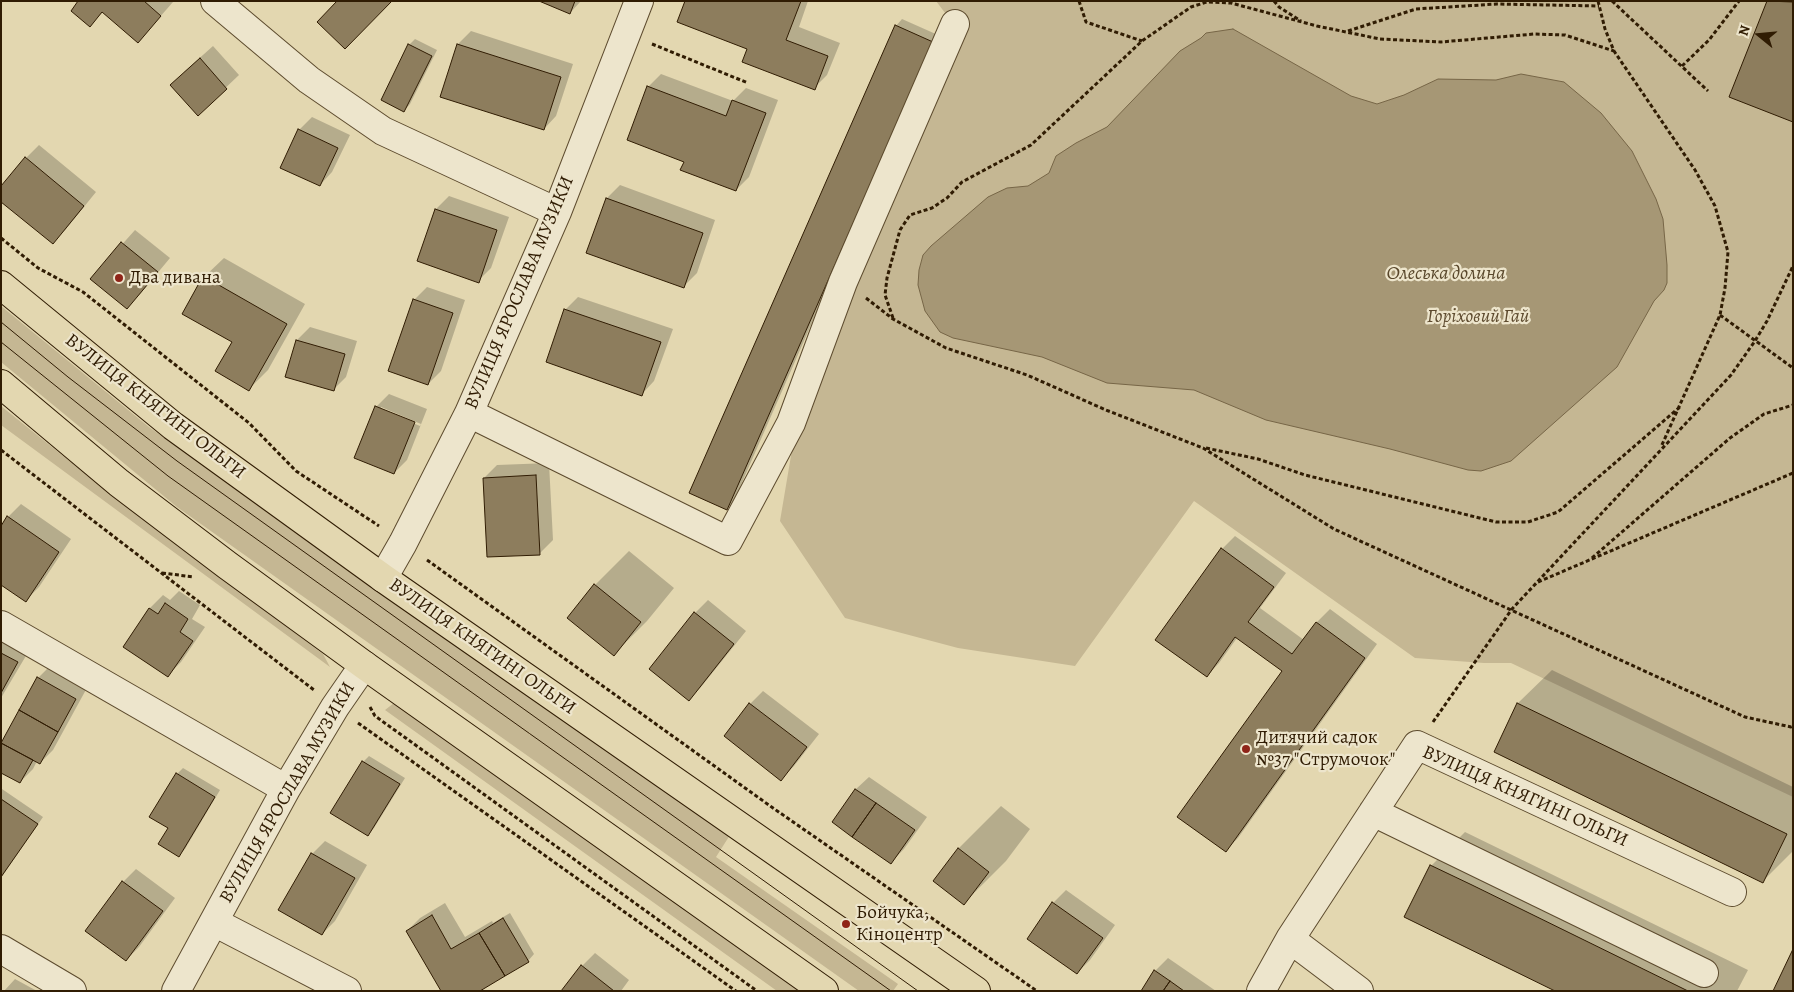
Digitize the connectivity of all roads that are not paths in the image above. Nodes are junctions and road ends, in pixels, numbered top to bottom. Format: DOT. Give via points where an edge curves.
graph roads {
  1 [pos="639,1"];
  2 [pos="231,6"];
  3 [pos="955,24"];
  4 [pos="557,212"];
  5 [pos="1,285"];
  6 [pos="1,384"];
  7 [pos="469,413"];
  8 [pos="383,578"];
  9 [pos="1,625"];
  10 [pos="364,665"];
  11 [pos="286,789"];
  12 [pos="1373,812"];
  13 [pos="1732,892"];
  14 [pos="214,922"];
  15 [pos="1290,939"];
  16 [pos="1,949"];
  17 [pos="1704,973"];
  18 [pos="72,991"];
  19 [pos="176,991"];
  20 [pos="347,991"];
  21 [pos="824,991"];
  22 [pos="976,991"];
  23 [pos="1261,991"];
  24 [pos="1359,991"];
  1 -- 4 [label="street, ВУЛИЦЯ ЯРОСЛАВА МУЗИКИ"];
  2 -- 4 [label="street" via="309,80 383,131"];
  3 -- 7 [label="street" via="843,282 791,423 728,541"];
  4 -- 7 [label="street, ВУЛИЦЯ ЯРОСЛАВА МУЗИКИ"];
  5 -- 8 [label="main road, ВУЛИЦЯ КНЯГИНІ ОЛЬГИ" via="173,426"];
  6 -- 10 [label="main road" via="119,482"];
  7 -- 8 [label="street, ВУЛИЦЯ ЯРОСЛАВА МУЗИКИ"];
  8 -- 22 [label="main road, ВУЛИЦЯ КНЯГИНІ ОЛЬГИ"];
  9 -- 11 [label="street"];
  10 -- 11 [label="street, ВУЛИЦЯ ЯРОСЛАВА МУЗИКИ"];
  10 -- 21 [label="main road"];
  11 -- 14 [label="street, ВУЛИЦЯ ЯРОСЛАВА МУЗИКИ"];
  12 -- 13 [label="street, ВУЛИЦЯ КНЯГИНІ ОЛЬГИ" via="1416,745"];
  12 -- 15 [label="street, ВУЛИЦЯ КНЯГИНІ ОЛЬГИ"];
  12 -- 17 [label="street"];
  14 -- 19 [label="street, ВУЛИЦЯ ЯРОСЛАВА МУЗИКИ"];
  14 -- 20 [label="street, ВУЛИЦЯ ЯРОСЛАВА МУЗИКИ"];
  15 -- 23 [label="street, ВУЛИЦЯ КНЯГИНІ ОЛЬГИ"];
  15 -- 24 [label="street"];
  16 -- 18 [label="street"];
}
